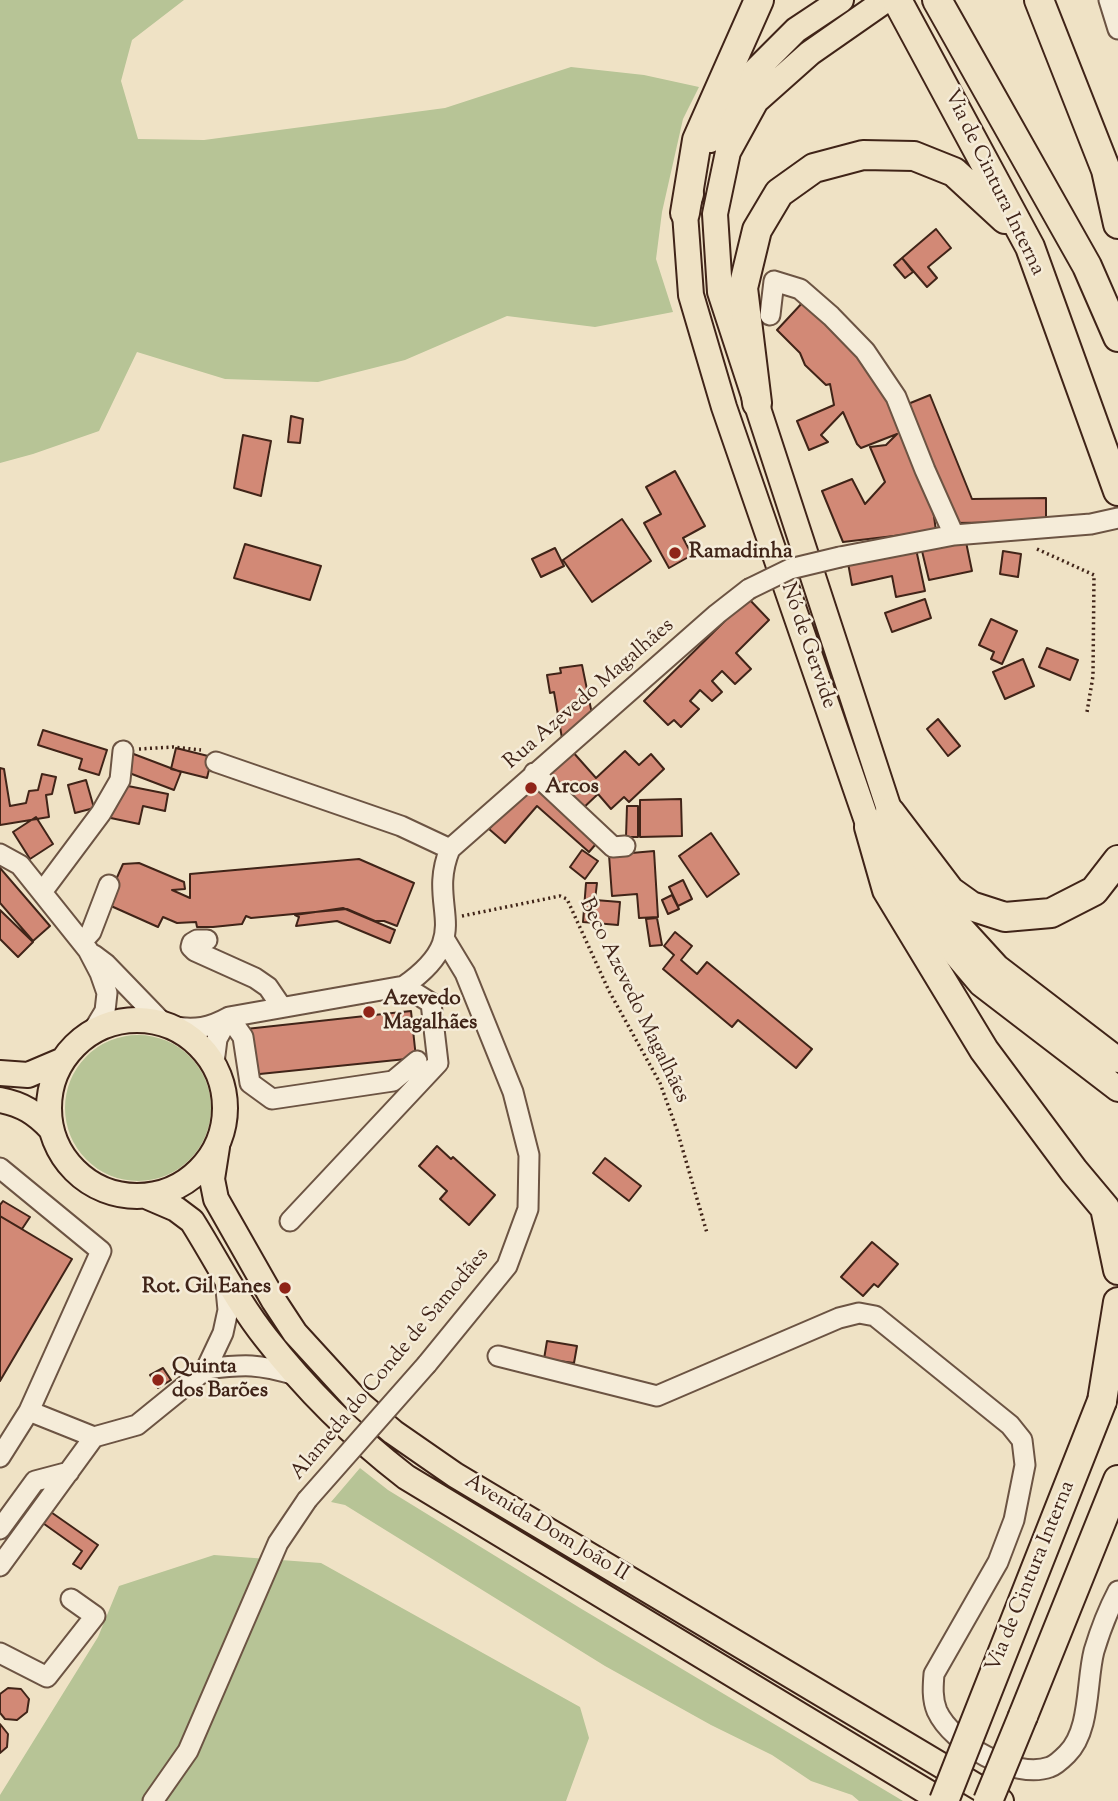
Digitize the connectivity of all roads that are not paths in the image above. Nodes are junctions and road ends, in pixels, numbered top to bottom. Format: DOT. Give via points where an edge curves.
graph roads {
  1 [pos="759,0"];
  2 [pos="841,0"];
  3 [pos="886,0"];
  4 [pos="897,0"];
  5 [pos="1039,0"];
  6 [pos="1109,0"];
  7 [pos="943,10"];
  8 [pos="1118,29"];
  9 [pos="685,212"];
  10 [pos="1118,224"];
  11 [pos="1030,247"];
  12 [pos="770,315"];
  13 [pos="1118,337"];
  14 [pos="757,403"];
  15 [pos="1118,491"];
  16 [pos="1118,518"];
  17 [pos="954,535"];
  18 [pos="123,751"];
  19 [pos="216,762"];
  20 [pos="534,773"];
  21 [pos="879,820"];
  22 [pos="625,846"];
  23 [pos="450,849"];
  24 [pos="0,854"];
  25 [pos="1118,860"];
  26 [pos="108,885"];
  27 [pos="42,892"];
  28 [pos="207,940"];
  29 [pos="445,940"];
  30 [pos="85,946"];
  31 [pos="404,986"];
  32 [pos="281,1006"];
  33 [pos="229,1017"];
  34 [pos="168,1025"];
  35 [pos="93,1031"];
  36 [pos="1118,1060"];
  37 [pos="61,1061"];
  38 [pos="417,1061"];
  39 [pos="214,1063"];
  40 [pos="0,1073"];
  41 [pos="1118,1089"];
  42 [pos="0,1100"];
  43 [pos="51,1129"];
  44 [pos="217,1147"];
  45 [pos="0,1168"];
  46 [pos="148,1197"];
  47 [pos="290,1221"];
  48 [pos="1118,1270"];
  49 [pos="225,1273"];
  50 [pos="1118,1302"];
  51 [pos="1118,1352"];
  52 [pos="498,1356"];
  53 [pos="206,1369"];
  54 [pos="296,1375"];
  55 [pos="1102,1401"];
  56 [pos="29,1411"];
  57 [pos="94,1437"];
  58 [pos="0,1457"];
  59 [pos="69,1472"];
  60 [pos="1118,1480"];
  61 [pos="0,1529"];
  62 [pos="1118,1534"];
  63 [pos="0,1566"];
  64 [pos="1118,1591"];
  65 [pos="71,1599"];
  66 [pos="0,1653"];
  67 [pos="1040,1678"];
  68 [pos="153,1801"];
  69 [pos="943,1801"];
  70 [pos="989,1801"];
  71 [pos="1001,1801"];
  1 -- 9 [label="highway" via="697,140"];
  2 -- 9 [label="main road, Nó de Gervide" via="796,30 737,89 707,144"];
  3 -- 14 [label="main road, Nó de Gervide" via="810,52 755,101 728,152 715,214 720,292"];
  4 -- 11 [label="highway, Via de Cintura Interna"];
  5 -- 10 [label="highway" via="1106,170"];
  6 -- 8 [label="street"];
  7 -- 13 [label="highway, Via de Cintura Interna" via="1087,266"];
  9 -- 21 [label="main road, Nó de Gervide" via="691,295 720,394"];
  11 -- 14 [label="highway" via="997,208 954,172 914,156 863,155 814,167 779,193 757,230 743,288"];
  11 -- 15 [label="highway, Via de Cintura Interna"];
  12 -- 17 [label="street" via="774,281 800,289 865,351 896,397"];
  14 -- 21 [label="main road, Nó de Gervide"];
  16 -- 17 [label="street, Rua Azevedo Magalhães"];
  17 -- 20 [label="street, Rua Azevedo Magalhães, bridge" via="790,569 749,589"];
  18 -- 27 [label="street" via="120,780"];
  19 -- 23 [label="street" via="401,826"];
  20 -- 22 [label="street" via="613,846"];
  20 -- 23 [label="street, Rua Azevedo Magalhães"];
  21 -- 25 [label="highway" via="950,891 971,906 1005,917 1051,913 1094,891"];
  21 -- 36 [label="main road, Nó de Gervide" via="934,898 997,967"];
  21 -- 41 [label="main road, Nó de Gervide" via="918,910 981,984"];
  21 -- 48 [label="highway" via="887,890 984,1050 1105,1208"];
  23 -- 29 [label="street" via="443,876"];
  24 -- 27 [label="street" via="20,865"];
  26 -- 30 [label="street"];
  27 -- 30 [label="street"];
  28 -- 32 [label="street" via="197,940 191,947 255,978"];
  29 -- 31 [label="street" via="424,972"];
  29 -- 68 [label="street, Alameda do Conde de Samodães, bridge" via="465,973 513,1092 529,1155 528,1209 507,1266 307,1500 278,1544 188,1751"];
  30 -- 34 [label="street"];
  30 -- 35 [label="street" via="107,993 105,1011"];
  31 -- 32 [label="street"];
  31 -- 47 [label="street" via="431,1003 438,1063"];
  32 -- 33 [label="street"];
  33 -- 34 [label="street" via="195,1030"];
  33 -- 38 [label="street" via="243,1037 250,1083 272,1098 393,1081"];
  33 -- 39 [label="street" via="217,1039"];
  34 -- 35 [label="main road" via="139,1020"];
  34 -- 39 [label="main road" via="196,1042"];
  35 -- 37 [label="main road"];
  37 -- 40 [label="main road" via="28,1075"];
  37 -- 43 [label="main road" via="50,1095"];
  39 -- 44 [label="main road" via="224,1090 225,1119"];
  42 -- 43 [label="main road" via="35,1113"];
  43 -- 46 [label="main road" via="72,1169 94,1186 120,1196"];
  44 -- 46 [label="main road" via="189,1181"];
  44 -- 71 [label="main road, Avenida Dom João II" via="212,1179 216,1199 274,1301 295,1333 338,1381 393,1432 455,1475"];
  45 -- 56 [label="street" via="101,1251"];
  46 -- 49 [label="main road, Avenida Dom João II" via="192,1221"];
  49 -- 53 [label="street" via="228,1310"];
  49 -- 54 [label="main road, Avenida Dom João II" via="264,1336"];
  50 -- 55 [label="highway"];
  51 -- 55 [label="highway, Via de Cintura Interna"];
  52 -- 64 [label="street" via="657,1396 839,1318 859,1313 876,1316 1010,1425 1022,1440 1025,1465 1014,1520 998,1562 934,1674 932,1693 937,1712 954,1733 998,1762 1030,1770 1052,1767 1069,1752 1083,1723 1094,1653"];
  53 -- 54 [label="street" via="264,1365"];
  53 -- 57 [label="street" via="137,1425"];
  54 -- 69 [label="main road, Avenida Dom João II" via="366,1446 406,1477"];
  55 -- 69 [label="highway, Via de Cintura Interna, bridge"];
  56 -- 57 [label="street"];
  56 -- 58 [label="street"];
  57 -- 59 [label="street"];
  59 -- 61 [label="street" via="35,1481"];
  59 -- 63 [label="street"];
  60 -- 67 [label="highway, Via de Cintura Interna"];
  62 -- 67 [label="highway"];
  65 -- 66 [label="street" via="95,1616 47,1677"];
  67 -- 70 [label="highway, Via de Cintura Interna, bridge"];
}
